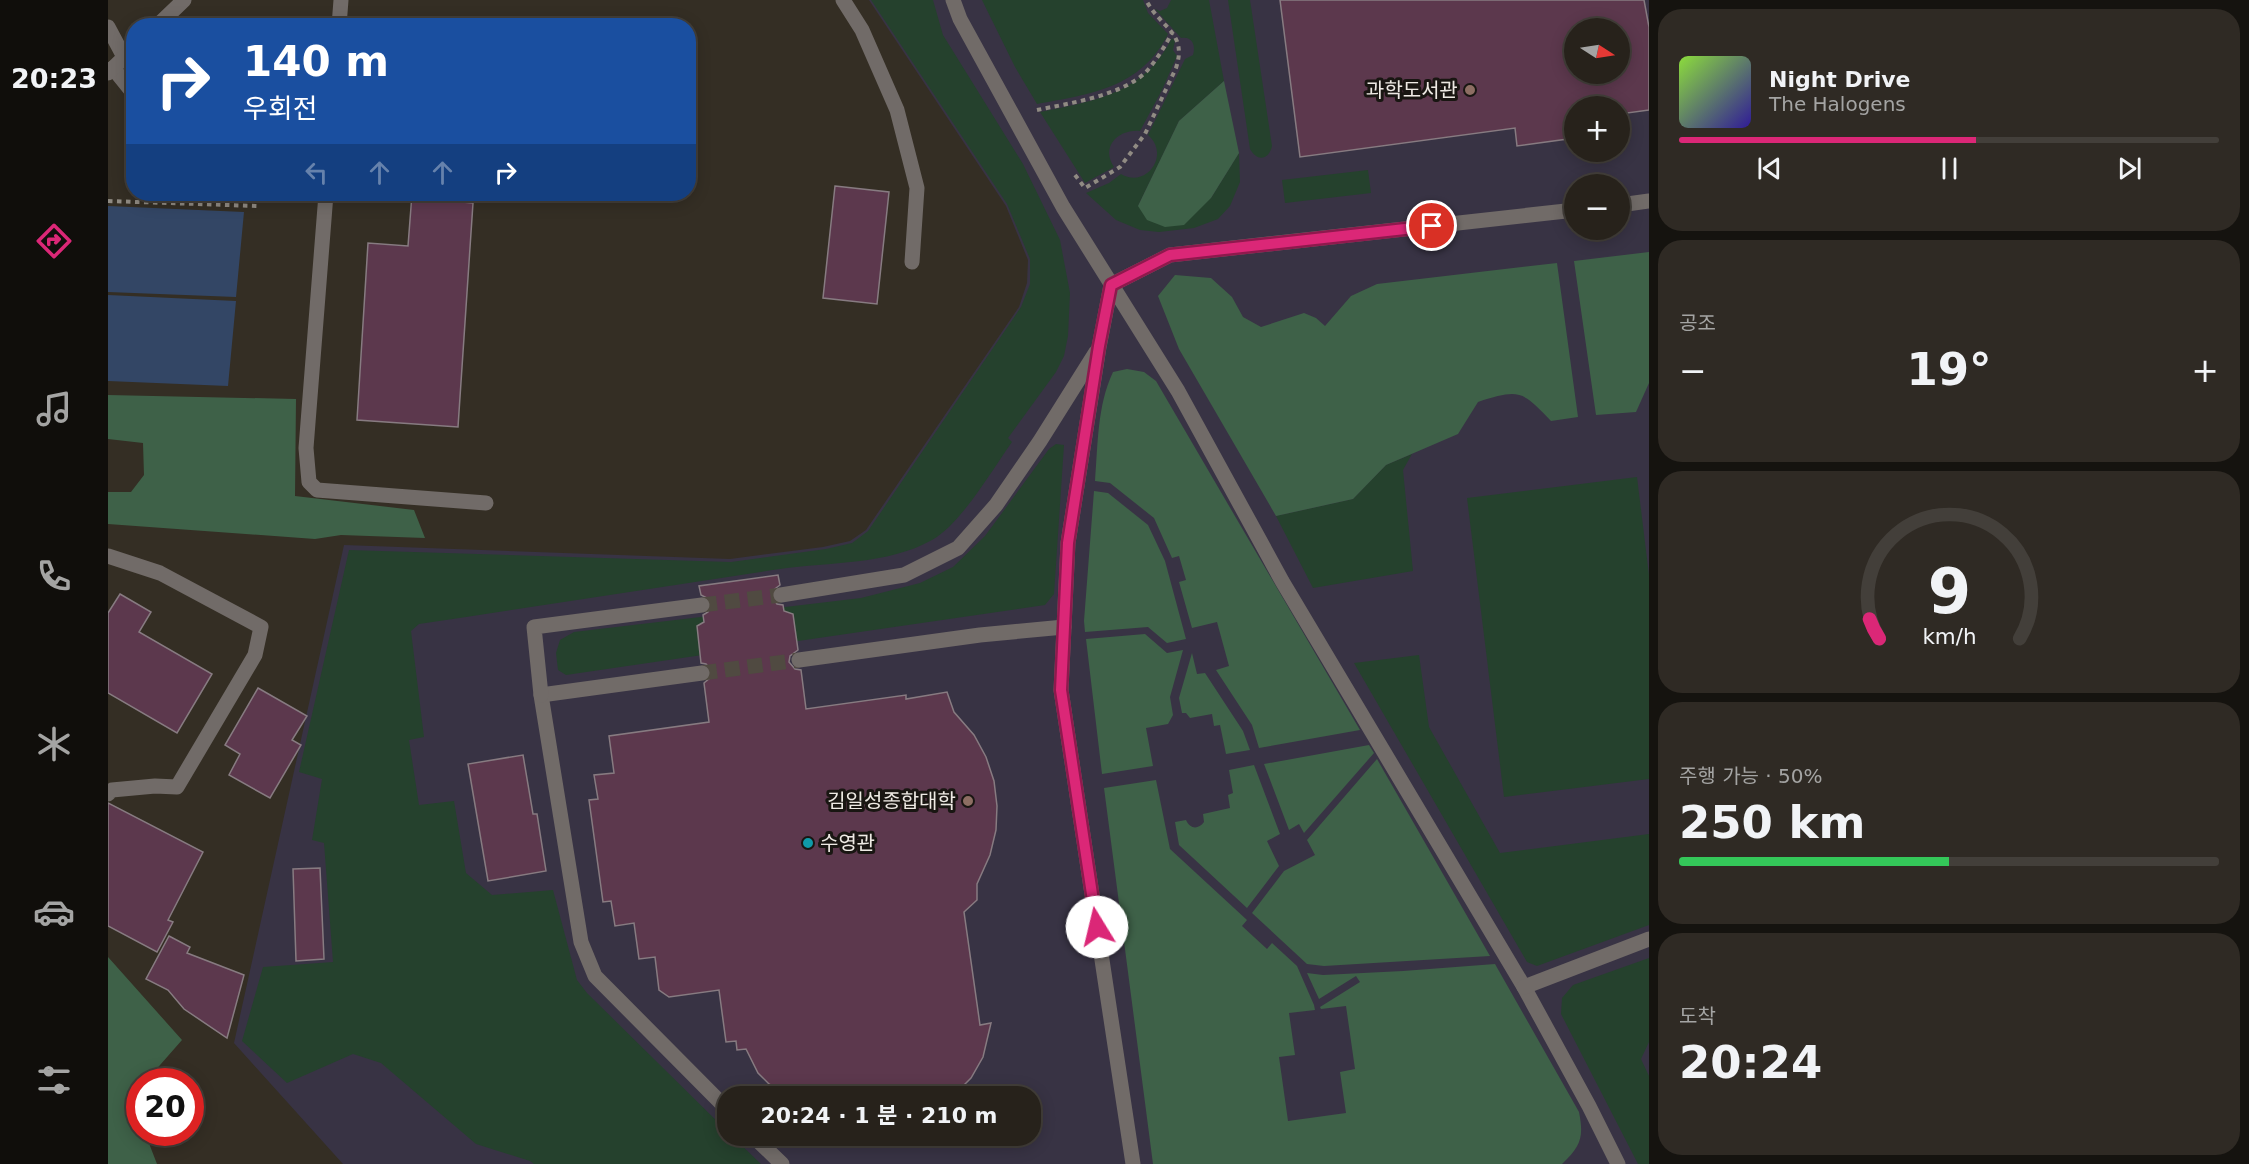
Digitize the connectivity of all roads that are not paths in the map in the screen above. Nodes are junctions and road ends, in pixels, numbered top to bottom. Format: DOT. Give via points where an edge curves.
graph roads {
  1 [pos="184,0"];
  2 [pos="341,0"];
  3 [pos="843,0"];
  4 [pos="953,0"];
  5 [pos="165,18"];
  6 [pos="340,18"];
  7 [pos="108,27"];
  8 [pos="126,49"];
  9 [pos="126,56"];
  10 [pos="110,71"];
  11 [pos="126,86"];
  12 [pos="325,201"];
  13 [pos="1649,201"];
  14 [pos="1630,204"];
  15 [pos="1564,211"];
  16 [pos="912,262"];
  17 [pos="1111,285"];
  18 [pos="1099,346"];
  19 [pos="486,503"];
  20 [pos="108,556"];
  21 [pos="781,595"];
  22 [pos="702,605"];
  23 [pos="1064,627"];
  24 [pos="800,660"];
  25 [pos="702,673"];
  26 [pos="541,695"];
  27 [pos="108,794"];
  28 [pos="1649,939"];
  29 [pos="1524,987"];
  30 [pos="717,1099"];
  31 [pos="763,1146"];
  32 [pos="782,1164"];
  33 [pos="1133,1164"];
  34 [pos="1618,1164"];
  1 -- 5 [label="lane"];
  2 -- 6 [label="lane"];
  3 -- 16 [label="lane" via="862,30 900,121 917,188"];
  4 -- 17 [label="lane" via="1063,207"];
  7 -- 8 [label="lane"];
  9 -- 10 [label="lane"];
  10 -- 11 [label="lane"];
  12 -- 19 [label="lane" via="306,448 309,482 316,490"];
  13 -- 14 [label="lane"];
  15 -- 17 [label="lane" via="1170,255"];
  17 -- 18 [label="lane"];
  17 -- 29 [label="lane" via="1178,391 1282,581"];
  18 -- 21 [label="lane" via="996,505 958,548 904,575"];
  18 -- 23 [label="lane" via="1068,543"];
  20 -- 27 [label="lane" via="160,573 261,627 255,656 177,787 112,790"];
  22 -- 26 [label="lane" via="534,627"];
  23 -- 24 [label="lane"];
  23 -- 33 [label="lane" via="1061,690"];
  25 -- 26 [label="lane"];
  26 -- 30 [label="lane" via="581,942 595,976"];
  28 -- 29 [label="lane"];
  29 -- 34 [label="lane"];
  31 -- 32 [label="lane"];
}
